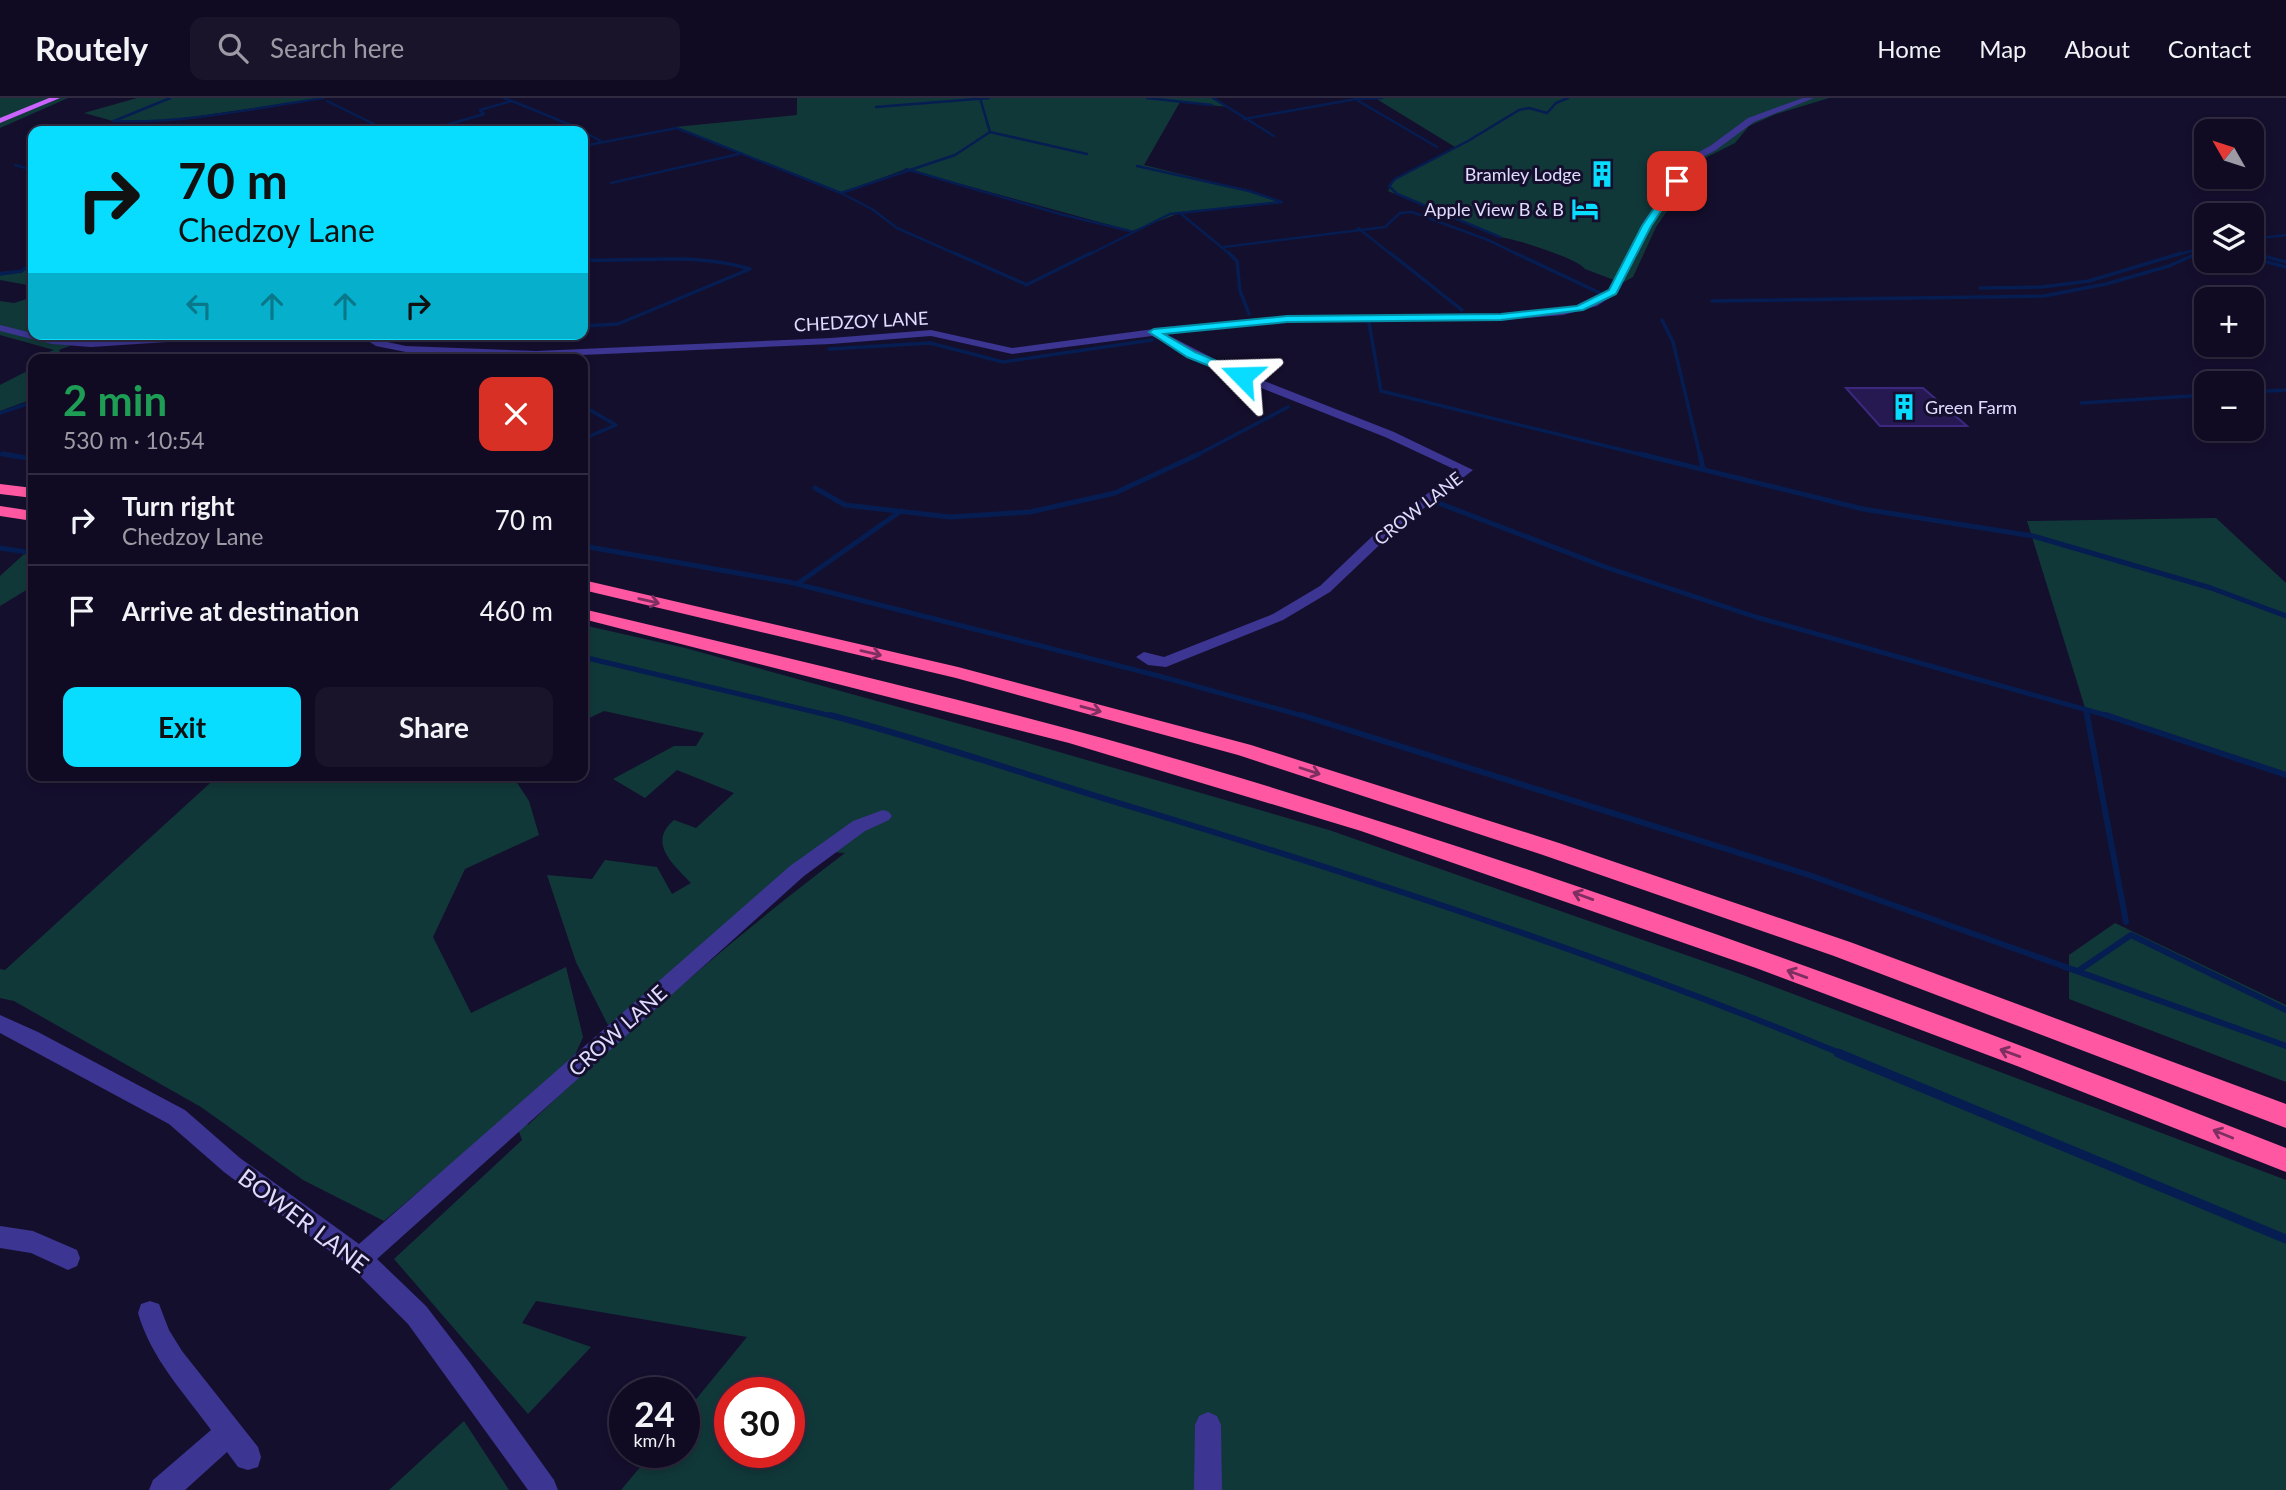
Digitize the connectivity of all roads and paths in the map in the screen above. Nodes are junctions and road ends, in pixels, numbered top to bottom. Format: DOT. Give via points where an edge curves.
graph roads {
  1 [pos="57,98"];
  2 [pos="1810,98"];
  3 [pos="0,121"];
  4 [pos="0,328"];
  5 [pos="1154,332"];
  6 [pos="28,335"];
  7 [pos="48,340"];
  8 [pos="175,340"];
  9 [pos="373,340"];
  10 [pos="536,354"];
  11 [pos="536,354"];
  12 [pos="0,489"];
  13 [pos="28,492"];
  14 [pos="0,511"];
  15 [pos="28,515"];
  16 [pos="588,586"];
  17 [pos="588,615"];
  18 [pos="1144,657"];
  19 [pos="883,816"];
  20 [pos="0,1024"];
  21 [pos="2286,1116"];
  22 [pos="2286,1160"];
  23 [pos="0,1237"];
  24 [pos="68,1258"];
  25 [pos="360,1259"];
  26 [pos="150,1313"];
  27 [pos="1208,1425"];
  28 [pos="227,1433"];
  29 [pos="248,1457"];
  30 [pos="163,1490"];
  31 [pos="544,1490"];
  32 [pos="1208,1490"];
  1 -- 3 [label="main road"];
  2 -- 5 [label="street, CHEDZOY LANE" via="1751,120 1694,158 1649,222 1613,292 1593,304 1563,312 1501,317 1287,319"];
  4 -- 6 [label="street"];
  5 -- 11 [label="street, CHEDZOY LANE" via="1012,351 931,333"];
  5 -- 18 [label="street, CROW LANE" via="1191,355 1417,444 1467,470 1385,531 1325,589 1278,617 1166,662"];
  7 -- 8 [label="street" via="117,345"];
  9 -- 10 [label="street, CHEDZOY LANE" via="406,349"];
  12 -- 13 [label="highway"];
  14 -- 15 [label="highway"];
  16 -- 21 [label="highway, one-way" via="958,673 1244,750 1842,949"];
  22 -- 17 [label="highway, one-way" via="2101,1086 1539,881 1234,784 943,702"];
  19 -- 25 [label="street, CROW LANE" via="850,832 787,880"];
  20 -- 25 [label="street, BOWER LANE" via="177,1117 232,1165"];
  23 -- 24 [label="street" via="33,1242"];
  25 -- 31 [label="street, BOWER LANE" via="432,1334"];
  26 -- 28 [label="street" via="155,1334"];
  27 -- 32 [label="street"];
  28 -- 29 [label="street"];
  28 -- 30 [label="street"];
}
